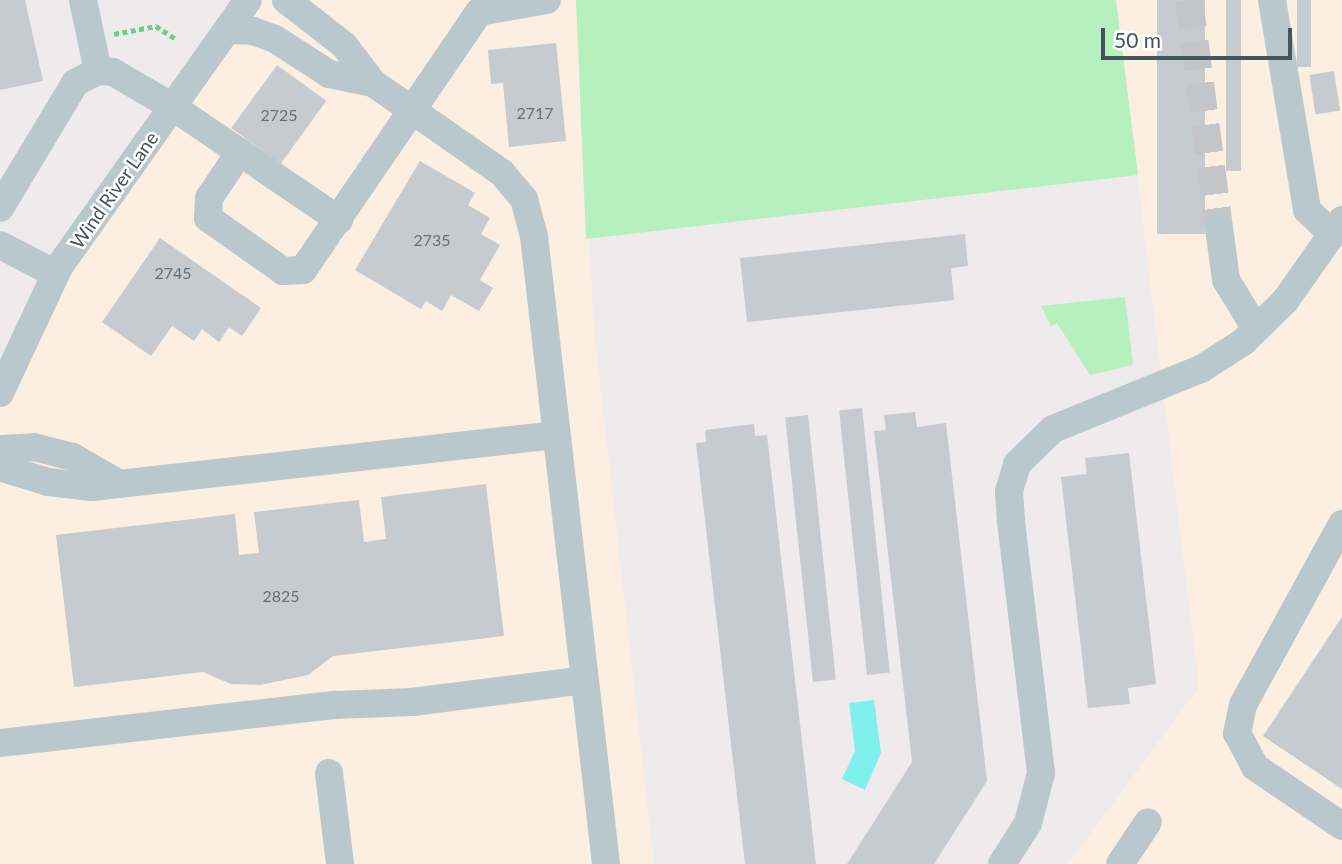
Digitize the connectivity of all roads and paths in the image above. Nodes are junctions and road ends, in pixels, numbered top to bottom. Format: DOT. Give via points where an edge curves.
graph roads {
  1 [pos="83,0"];
  2 [pos="248,0"];
  3 [pos="286,0"];
  4 [pos="547,0"];
  5 [pos="1272,0"];
  6 [pos="228,30"];
  7 [pos="110,34"];
  8 [pos="176,39"];
  9 [pos="98,71"];
  10 [pos="373,83"];
  11 [pos="173,107"];
  12 [pos="411,112"];
  13 [pos="240,152"];
  14 [pos="0,208"];
  15 [pos="339,220"];
  16 [pos="1219,228"];
  17 [pos="1337,228"];
  18 [pos="0,245"];
  19 [pos="56,274"];
  20 [pos="1256,330"];
  21 [pos="0,393"];
  22 [pos="555,435"];
  23 [pos="0,449"];
  24 [pos="0,467"];
  25 [pos="116,482"];
  26 [pos="1342,524"];
  27 [pos="584,680"];
  28 [pos="0,743"];
  29 [pos="329,773"];
  30 [pos="1148,822"];
  31 [pos="1342,826"];
  32 [pos="341,864"];
  33 [pos="606,864"];
  34 [pos="1002,864"];
  35 [pos="1120,864"];
  1 -- 9 [label="street"];
  2 -- 6 [label="street, Wind River Lane"];
  3 -- 10 [label="street" via="344,45"];
  4 -- 12 [label="street" via="479,12"];
  5 -- 17 [label="street" via="1307,210"];
  6 -- 10 [label="street" via="254,31 275,39 329,74"];
  6 -- 11 [label="street, Wind River Lane"];
  7 -- 8 [label="path" via="156,26"];
  9 -- 11 [label="street" via="113,72"];
  9 -- 14 [label="street" via="75,83"];
  10 -- 12 [label="street"];
  11 -- 13 [label="street"];
  11 -- 19 [label="street, Wind River Lane"];
  12 -- 15 [label="street"];
  12 -- 22 [label="street" via="502,173 524,199 534,236"];
  13 -- 15 [label="street"];
  13 -- 15 [label="street" via="209,198 206,209 215,226 293,273 309,263"];
  16 -- 20 [label="street" via="1226,280"];
  17 -- 20 [label="street" via="1285,301"];
  18 -- 19 [label="street"];
  19 -- 21 [label="street, Wind River Lane"];
  20 -- 34 [label="street" via="1200,369 1053,429 1017,464 1009,491 1011,520 1041,773 1028,823"];
  22 -- 25 [label="street" via="142,484"];
  22 -- 27 [label="street"];
  23 -- 25 [label="street" via="34,447 73,457"];
  24 -- 25 [label="street" via="72,487"];
  26 -- 31 [label="street" via="1243,705 1237,733 1255,767"];
  27 -- 28 [label="street"];
  27 -- 33 [label="street"];
  29 -- 32 [label="street"];
  30 -- 35 [label="street"];
}
